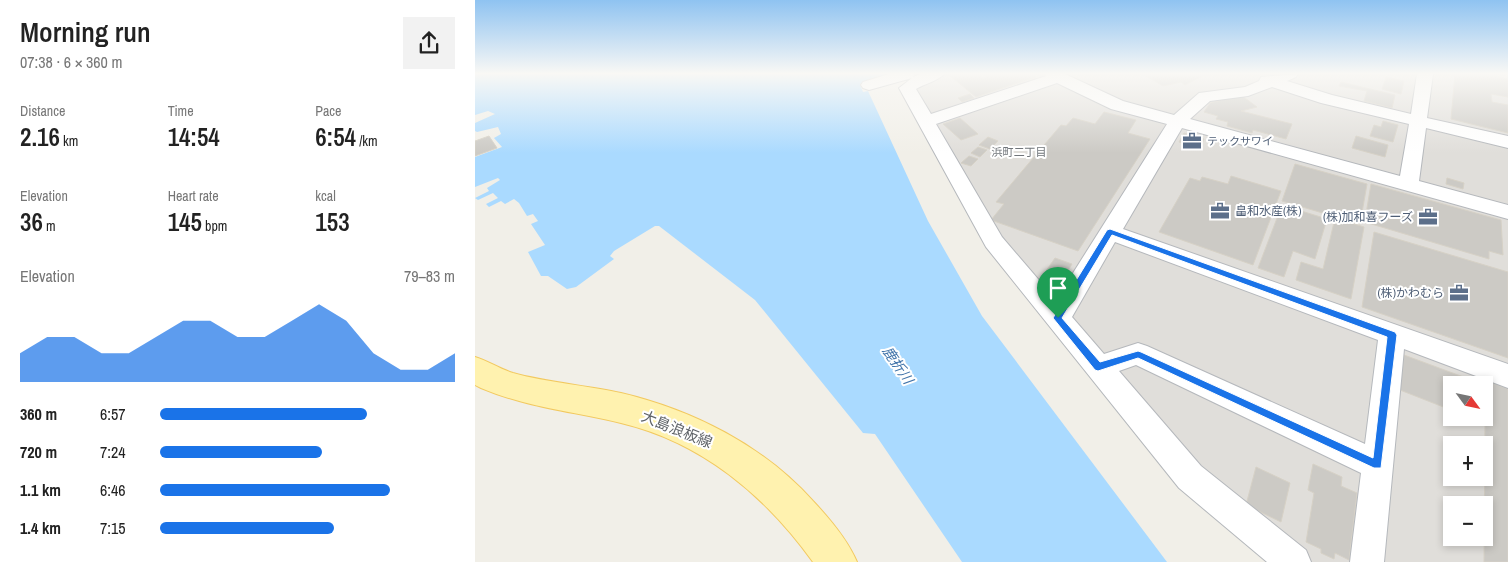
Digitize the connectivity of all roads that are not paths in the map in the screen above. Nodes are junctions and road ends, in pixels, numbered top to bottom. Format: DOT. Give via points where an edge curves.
graph roads {
  1 [pos="915,100"];
  2 [pos="987,100"];
  3 [pos="1105,100"];
  4 [pos="1201,100"];
  5 [pos="1336,100"];
  6 [pos="1421,100"];
  7 [pos="1418,120"];
  8 [pos="928,121"];
  9 [pos="1177,122"];
  10 [pos="1508,142"];
  11 [pos="1409,184"];
  12 [pos="1508,212"];
  13 [pos="1110,232"];
  14 [pos="1058,318"];
  15 [pos="1392,335"];
  16 [pos="1098,367"];
  17 [pos="475,370"];
  18 [pos="1508,376"];
  19 [pos="1378,465"];
  20 [pos="837,562"];
  21 [pos="1294,562"];
  22 [pos="1367,562"];
  1 -- 8 [label="street"];
  2 -- 8 [label="street"];
  3 -- 9 [label="street"];
  4 -- 9 [label="street"];
  5 -- 7 [label="street"];
  6 -- 7 [label="street"];
  7 -- 10 [label="street"];
  7 -- 11 [label="street"];
  8 -- 14 [label="street" via="994,242"];
  9 -- 11 [label="street"];
  9 -- 13 [label="street"];
  11 -- 12 [label="street"];
  13 -- 14 [label="street"];
  13 -- 15 [label="street"];
  14 -- 16 [label="street"];
  15 -- 18 [label="street"];
  15 -- 19 [label="street"];
  16 -- 19 [label="street" via="1138,354"];
  16 -- 21 [label="street" via="1190,477"];
  17 -- 20 [label="main road, 大島浪板線" via="518,389 630,410 674,425 719,447 769,482 811,526"];
  19 -- 22 [label="street"];
}
